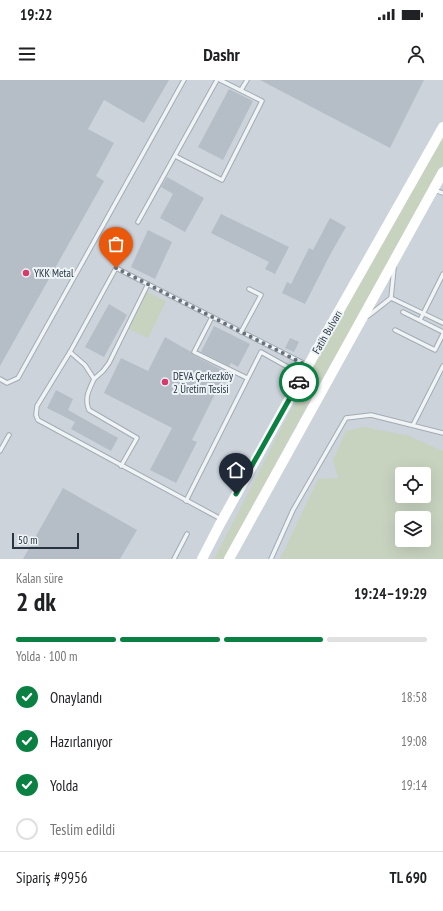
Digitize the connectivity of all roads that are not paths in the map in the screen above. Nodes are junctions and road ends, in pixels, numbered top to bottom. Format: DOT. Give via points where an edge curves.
graph roads {
  1 [pos="184,80"];
  2 [pos="219,80"];
  3 [pos="247,80"];
  4 [pos="241,90"];
  5 [pos="443,127"];
  6 [pos="175,156"];
  7 [pos="443,172"];
  8 [pos="438,191"];
  9 [pos="138,222"];
  10 [pos="394,260"];
  11 [pos="443,274"];
  12 [pos="148,284"];
  13 [pos="249,289"];
  14 [pos="391,298"];
  15 [pos="403,312"];
  16 [pos="423,314"];
  17 [pos="212,317"];
  18 [pos="420,320"];
  19 [pos="360,321"];
  20 [pos="443,323"];
  21 [pos="394,330"];
  22 [pos="241,332"];
  23 [pos="443,333"];
  24 [pos="70,352"];
  25 [pos="443,366"];
  26 [pos="305,370"];
  27 [pos="247,378"];
  28 [pos="0,379"];
  29 [pos="94,379"];
  30 [pos="413,425"];
  31 [pos="443,433"];
  32 [pos="9,435"];
  33 [pos="0,451"];
  34 [pos="121,466"];
  35 [pos="186,501"];
  36 [pos="222,520"];
  37 [pos="187,534"];
  38 [pos="174,559"];
  39 [pos="202,559"];
  40 [pos="229,559"];
  41 [pos="271,559"];
  1 -- 28 [label="lane" via="18,378 7,383"];
  2 -- 4 [label="lane"];
  2 -- 6 [label="lane"];
  3 -- 4 [label="lane"];
  4 -- 6 [label="lane" via="262,101 222,180"];
  5 -- 26 [label="main road, Fatih Bulvarı"];
  6 -- 9 [label="lane"];
  7 -- 8 [label="main road"];
  8 -- 10 [label="main road"];
  10 -- 14 [label="lane"];
  10 -- 19 [label="main road"];
  11 -- 16 [label="lane"];
  12 -- 17 [label="lane"];
  12 -- 24 [label="lane" via="116,268"];
  12 -- 29 [label="lane" via="109,363"];
  13 -- 22 [label="lane" via="261,295"];
  14 -- 16 [label="lane"];
  14 -- 19 [label="lane"];
  15 -- 18 [label="lane"];
  16 -- 18 [label="lane"];
  16 -- 20 [label="lane"];
  17 -- 22 [label="lane"];
  17 -- 27 [label="lane" via="194,352"];
  18 -- 23 [label="lane"];
  19 -- 40 [label="main road"];
  21 -- 23 [label="lane" via="435,350"];
  22 -- 26 [label="lane"];
  24 -- 29 [label="lane" via="85,365"];
  24 -- 34 [label="lane" via="37,406 38,420"];
  25 -- 30 [label="lane"];
  26 -- 27 [label="lane" via="261,352"];
  26 -- 36 [label="main road, Fatih Bulvarı"];
  27 -- 35 [label="lane"];
  29 -- 34 [label="lane" via="87,397 89,410 137,438"];
  30 -- 31 [label="lane"];
  30 -- 41 [label="lane" via="371,414 346,418 293,510"];
  32 -- 33 [label="lane"];
  34 -- 35 [label="lane"];
  35 -- 36 [label="lane"];
  36 -- 39 [label="main road, Fatih Bulvarı"];
  37 -- 38 [label="lane"];
}
